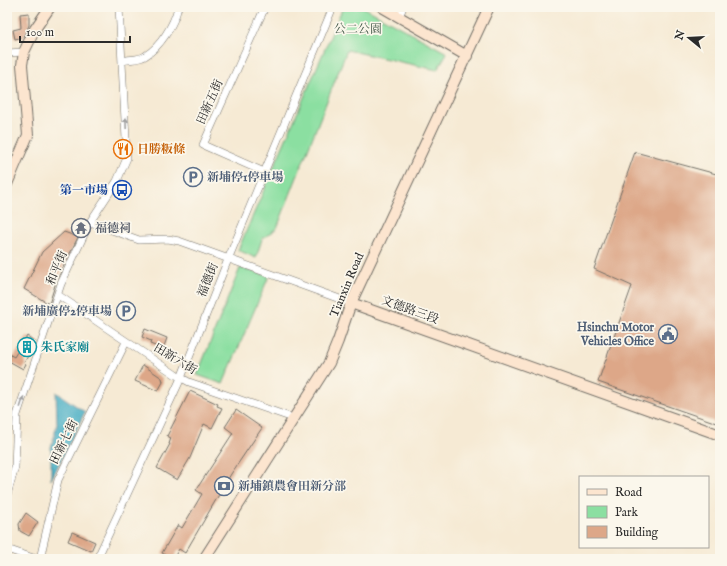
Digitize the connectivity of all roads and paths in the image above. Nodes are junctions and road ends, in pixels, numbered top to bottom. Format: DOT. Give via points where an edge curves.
graph roads {
  1 [pos="50,7"];
  2 [pos="119,7"];
  3 [pos="178,7"];
  4 [pos="265,7"];
  5 [pos="333,7"];
  6 [pos="382,7"];
  7 [pos="403,7"];
  8 [pos="489,7"];
  9 [pos="399,17"];
  10 [pos="24,52"];
  11 [pos="7,53"];
  12 [pos="467,56"];
  13 [pos="123,60"];
  14 [pos="264,172"];
  15 [pos="7,184"];
  16 [pos="90,222"];
  17 [pos="229,257"];
  18 [pos="58,295"];
  19 [pos="351,303"];
  20 [pos="126,342"];
  21 [pos="181,378"];
  22 [pos="293,418"];
  23 [pos="720,435"];
  24 [pos="7,495"];
  25 [pos="7,549"];
  26 [pos="36,559"];
  27 [pos="40,559"];
  28 [pos="97,559"];
  29 [pos="204,559"];
  1 -- 10 [label="main road"];
  2 -- 13 [label="street, 和平街"];
  3 -- 13 [label="street" via="176,17 160,42 144,57"];
  4 -- 14 [label="street, 田新五街" via="203,145"];
  5 -- 14 [label="street, 福德街"];
  6 -- 9 [label="main road"];
  7 -- 9 [label="street"];
  8 -- 12 [label="main road, Tianxin Road"];
  9 -- 12 [label="main road"];
  10 -- 11 [label="street"];
  10 -- 15 [label="main road" via="22,65 28,135"];
  12 -- 19 [label="main road, Tianxin Road"];
  16 -- 13 [label="street, 和平街, one-way" via="117,181 127,158"];
  14 -- 17 [label="street, 福德街"];
  16 -- 17 [label="street, 文德路三段" via="139,240 179,241"];
  16 -- 18 [label="street, 和平街"];
  17 -- 19 [label="street, 文德路三段"];
  17 -- 21 [label="street, 福德街"];
  18 -- 20 [label="street, 田新六街"];
  24 -- 18 [label="street, 和平街, one-way" via="15,467 17,415"];
  19 -- 22 [label="main road, Tianxin Road" via="328,363"];
  19 -- 23 [label="main road, 文德路三段"];
  20 -- 21 [label="street, 田新六街"];
  20 -- 27 [label="street, 田新七街" via="58,480"];
  21 -- 22 [label="street, 田新六街"];
  21 -- 28 [label="street, 福德街"];
  22 -- 29 [label="main road, Tianxin Road"];
  25 -- 26 [label="street"];
}
